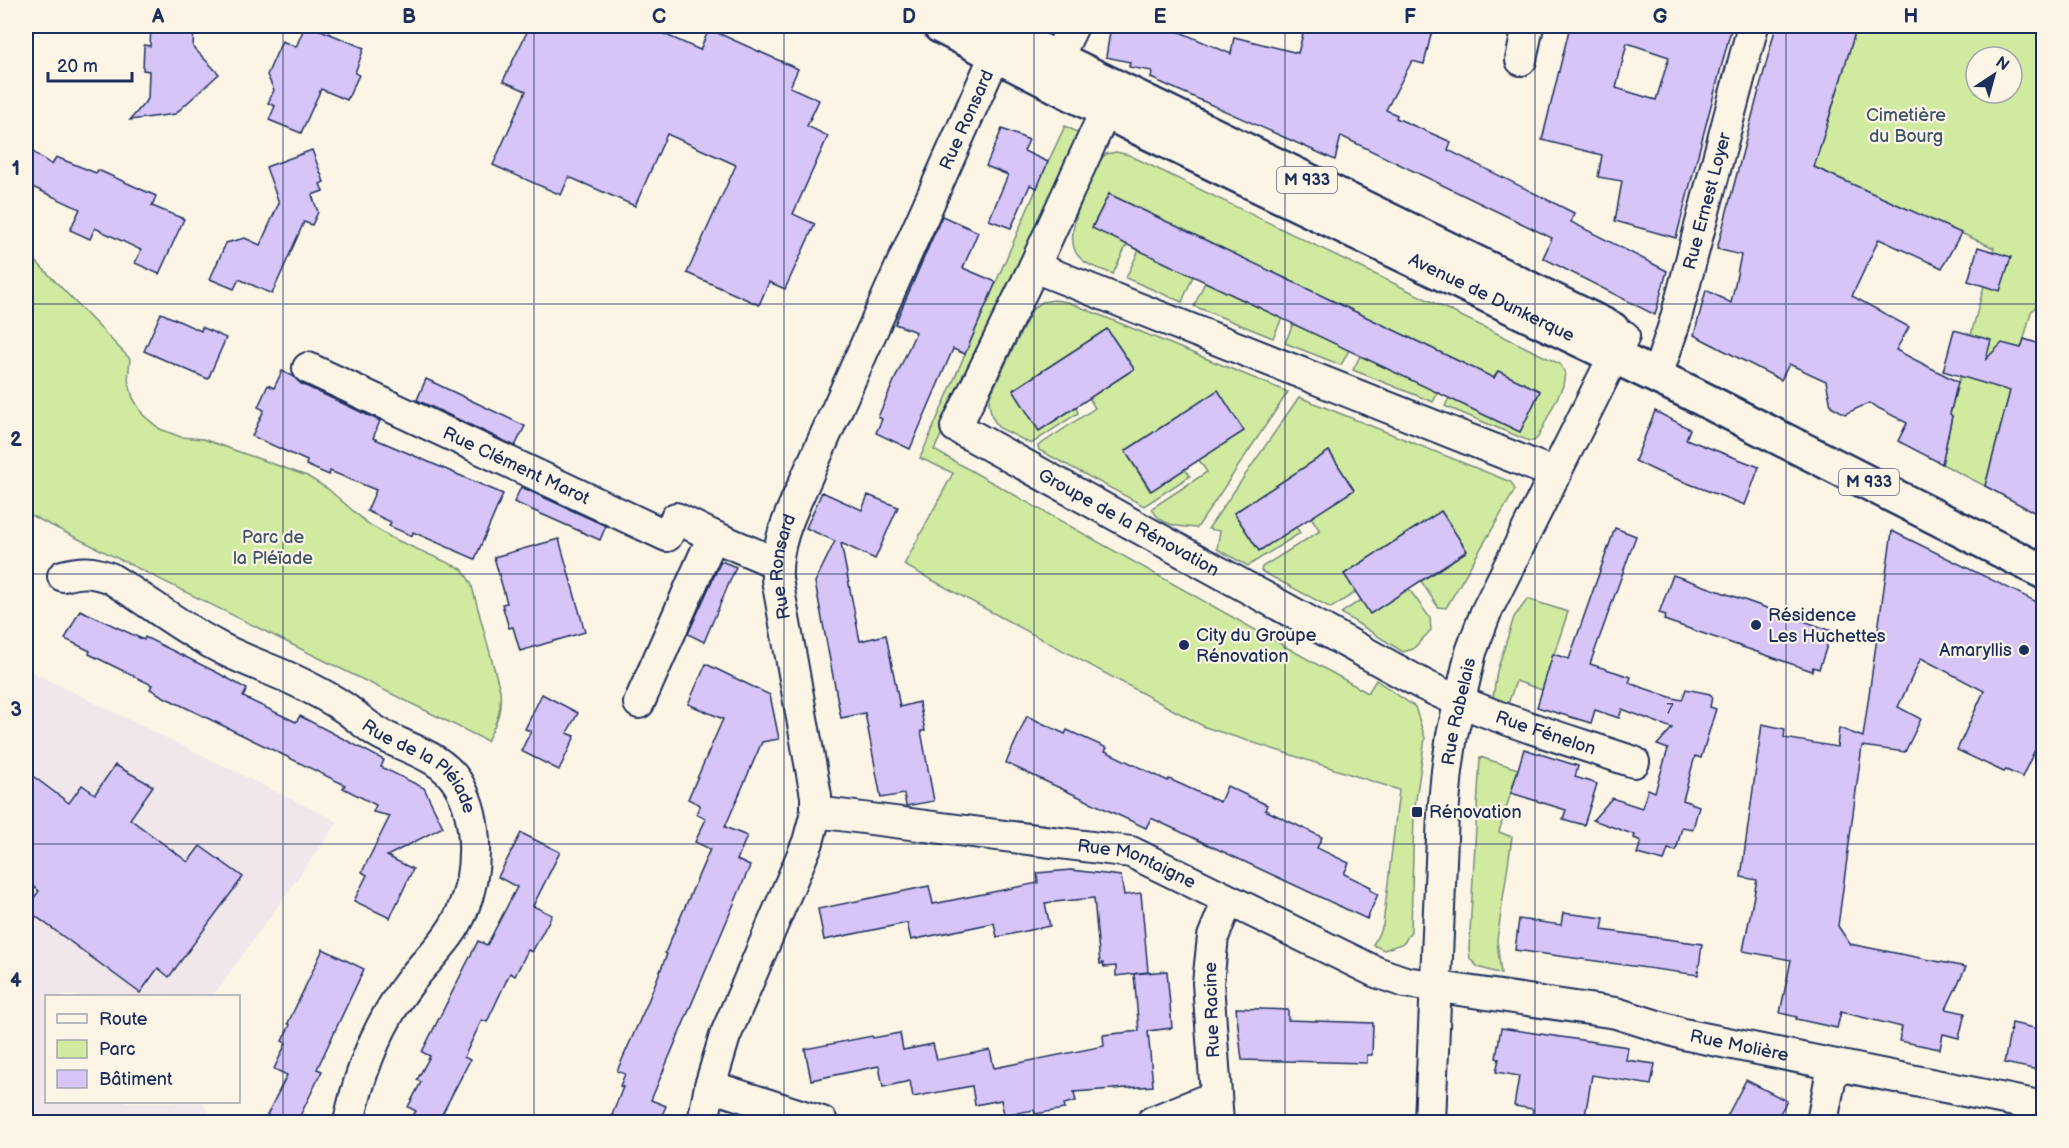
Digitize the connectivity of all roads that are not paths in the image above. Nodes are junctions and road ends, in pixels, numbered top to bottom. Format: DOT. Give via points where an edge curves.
graph roads {
  1 [pos="940,26"];
  2 [pos="1073,26"];
  3 [pos="1528,26"];
  4 [pos="1753,26"];
  5 [pos="997,38"];
  6 [pos="1521,60"];
  7 [pos="1052,70"];
  8 [pos="1111,99"];
  9 [pos="1034,267"];
  10 [pos="1619,345"];
  11 [pos="1660,365"];
  12 [pos="308,368"];
  13 [pos="1556,474"];
  14 [pos="714,536"];
  15 [pos="2043,552"];
  16 [pos="776,563"];
  17 [pos="2043,572"];
  18 [pos="63,576"];
  19 [pos="1459,702"];
  20 [pos="639,703"];
  21 [pos="1634,762"];
  22 [pos="816,812"];
  23 [pos="1228,900"];
  24 [pos="1436,987"];
  25 [pos="1833,1065"];
  26 [pos="710,1086"];
  27 [pos="2043,1107"];
  28 [pos="1217,1109"];
  29 [pos="349,1122"];
  30 [pos="703,1122"];
  31 [pos="822,1122"];
  32 [pos="1152,1122"];
  33 [pos="1430,1122"];
  34 [pos="1822,1122"];
  1 -- 5 [label="main road, Avenue de Dunkerque / M 933"];
  2 -- 7 [label="street"];
  3 -- 6 [label="street"];
  4 -- 11 [label="street, Rue Ernest Loyer"];
  5 -- 7 [label="main road, Avenue de Dunkerque / M 933"];
  5 -- 16 [label="street, Rue Ronsard" via="788,519"];
  7 -- 8 [label="main road, Avenue de Dunkerque / M 933"];
  8 -- 9 [label="street, Groupe de la Rénovation"];
  8 -- 10 [label="main road, Avenue de Dunkerque / M 933"];
  9 -- 13 [label="street"];
  9 -- 19 [label="street, Groupe de la Rénovation" via="956,427"];
  10 -- 11 [label="main road, Avenue de Dunkerque / M 933"];
  10 -- 13 [label="street, Rue Rabelais"];
  11 -- 15 [label="main road, Avenue de Dunkerque / M 933" via="1884,466"];
  11 -- 17 [label="main road, Avenue de Dunkerque / M 933" via="1832,463"];
  12 -- 14 [label="street, Rue Clément Marot" via="667,537 676,518"];
  13 -- 19 [label="street, Rue Rabelais" via="1486,612"];
  14 -- 16 [label="street, Rue Clément Marot"];
  14 -- 20 [label="street"];
  16 -- 22 [label="street, Rue Ronsard"];
  18 -- 29 [label="street, Rue de la Pléiade" via="93,572 110,578 211,644 301,683 376,732 426,754 459,785 472,828 473,859 463,910 386,1016 366,1060"];
  19 -- 21 [label="street, Rue Fénelon"];
  19 -- 24 [label="street, Rue Rabelais" via="1443,814"];
  22 -- 23 [label="street, Rue Montaigne" via="1131,852"];
  22 -- 26 [label="street, Rue Ronsard" via="808,842 735,1009"];
  23 -- 24 [label="street, Rue Montaigne" via="1376,972"];
  23 -- 28 [label="street, Rue Racine" via="1213,936 1208,983"];
  24 -- 25 [label="street, Rue Molière" via="1616,1013 1683,1034"];
  24 -- 33 [label="street, Rue Rabelais"];
  25 -- 27 [label="street, Rue Molière"];
  25 -- 34 [label="street"];
  26 -- 30 [label="street, Rue Ronsard"];
  26 -- 31 [label="street"];
  28 -- 32 [label="street"];
}
